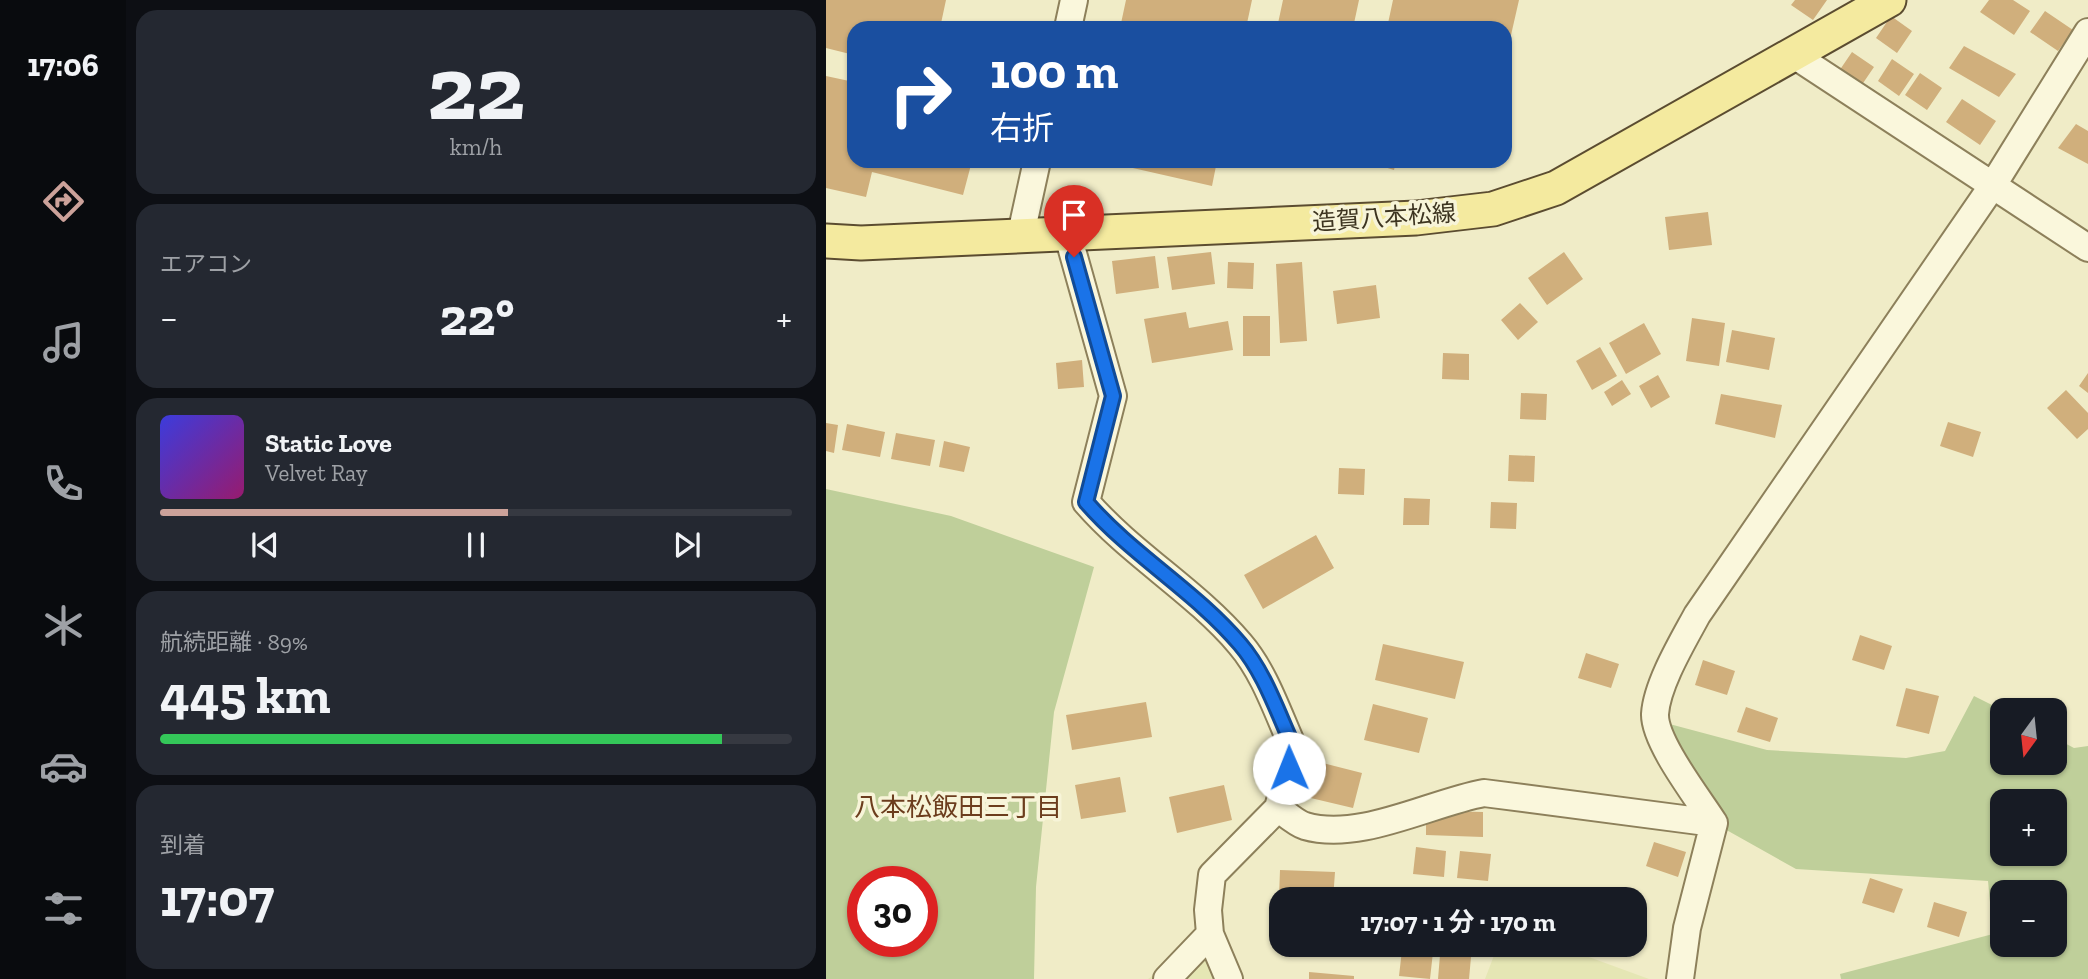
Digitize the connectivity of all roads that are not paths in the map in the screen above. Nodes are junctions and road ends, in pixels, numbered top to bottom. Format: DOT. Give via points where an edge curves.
graph roads {
  1 [pos="1074,0"];
  2 [pos="1889,0"];
  3 [pos="1070,21"];
  4 [pos="2088,32"];
  5 [pos="1794,55"];
  6 [pos="1035,168"];
  7 [pos="1993,185"];
  8 [pos="1067,232"];
  9 [pos="1020,234"];
  10 [pos="826,241"];
  11 [pos="2088,248"];
  12 [pos="1278,808"];
  13 [pos="1714,823"];
  14 [pos="1210,934"];
  15 [pos="1167,979"];
  16 [pos="1229,979"];
  17 [pos="1680,979"];
  1 -- 3 [label="street"];
  2 -- 5 [label="main road, 造賀八本松線"];
  4 -- 7 [label="street"];
  5 -- 7 [label="street"];
  5 -- 8 [label="main road, 造賀八本松線" via="1556,188 1493,209 1416,218"];
  6 -- 9 [label="street"];
  7 -- 11 [label="street"];
  7 -- 13 [label="street" via="1697,615 1671,662 1655,715 1660,736"];
  8 -- 9 [label="main road, 造賀八本松線"];
  8 -- 12 [label="street" via="1113,396 1086,502 1112,532 1162,570 1240,644 1259,671 1294,748"];
  9 -- 10 [label="main road, 造賀八本松線"];
  12 -- 13 [label="street" via="1303,825 1336,830 1484,793"];
  12 -- 14 [label="street" via="1212,875"];
  13 -- 17 [label="street" via="1687,928"];
  14 -- 15 [label="street"];
  14 -- 16 [label="street"];
}
